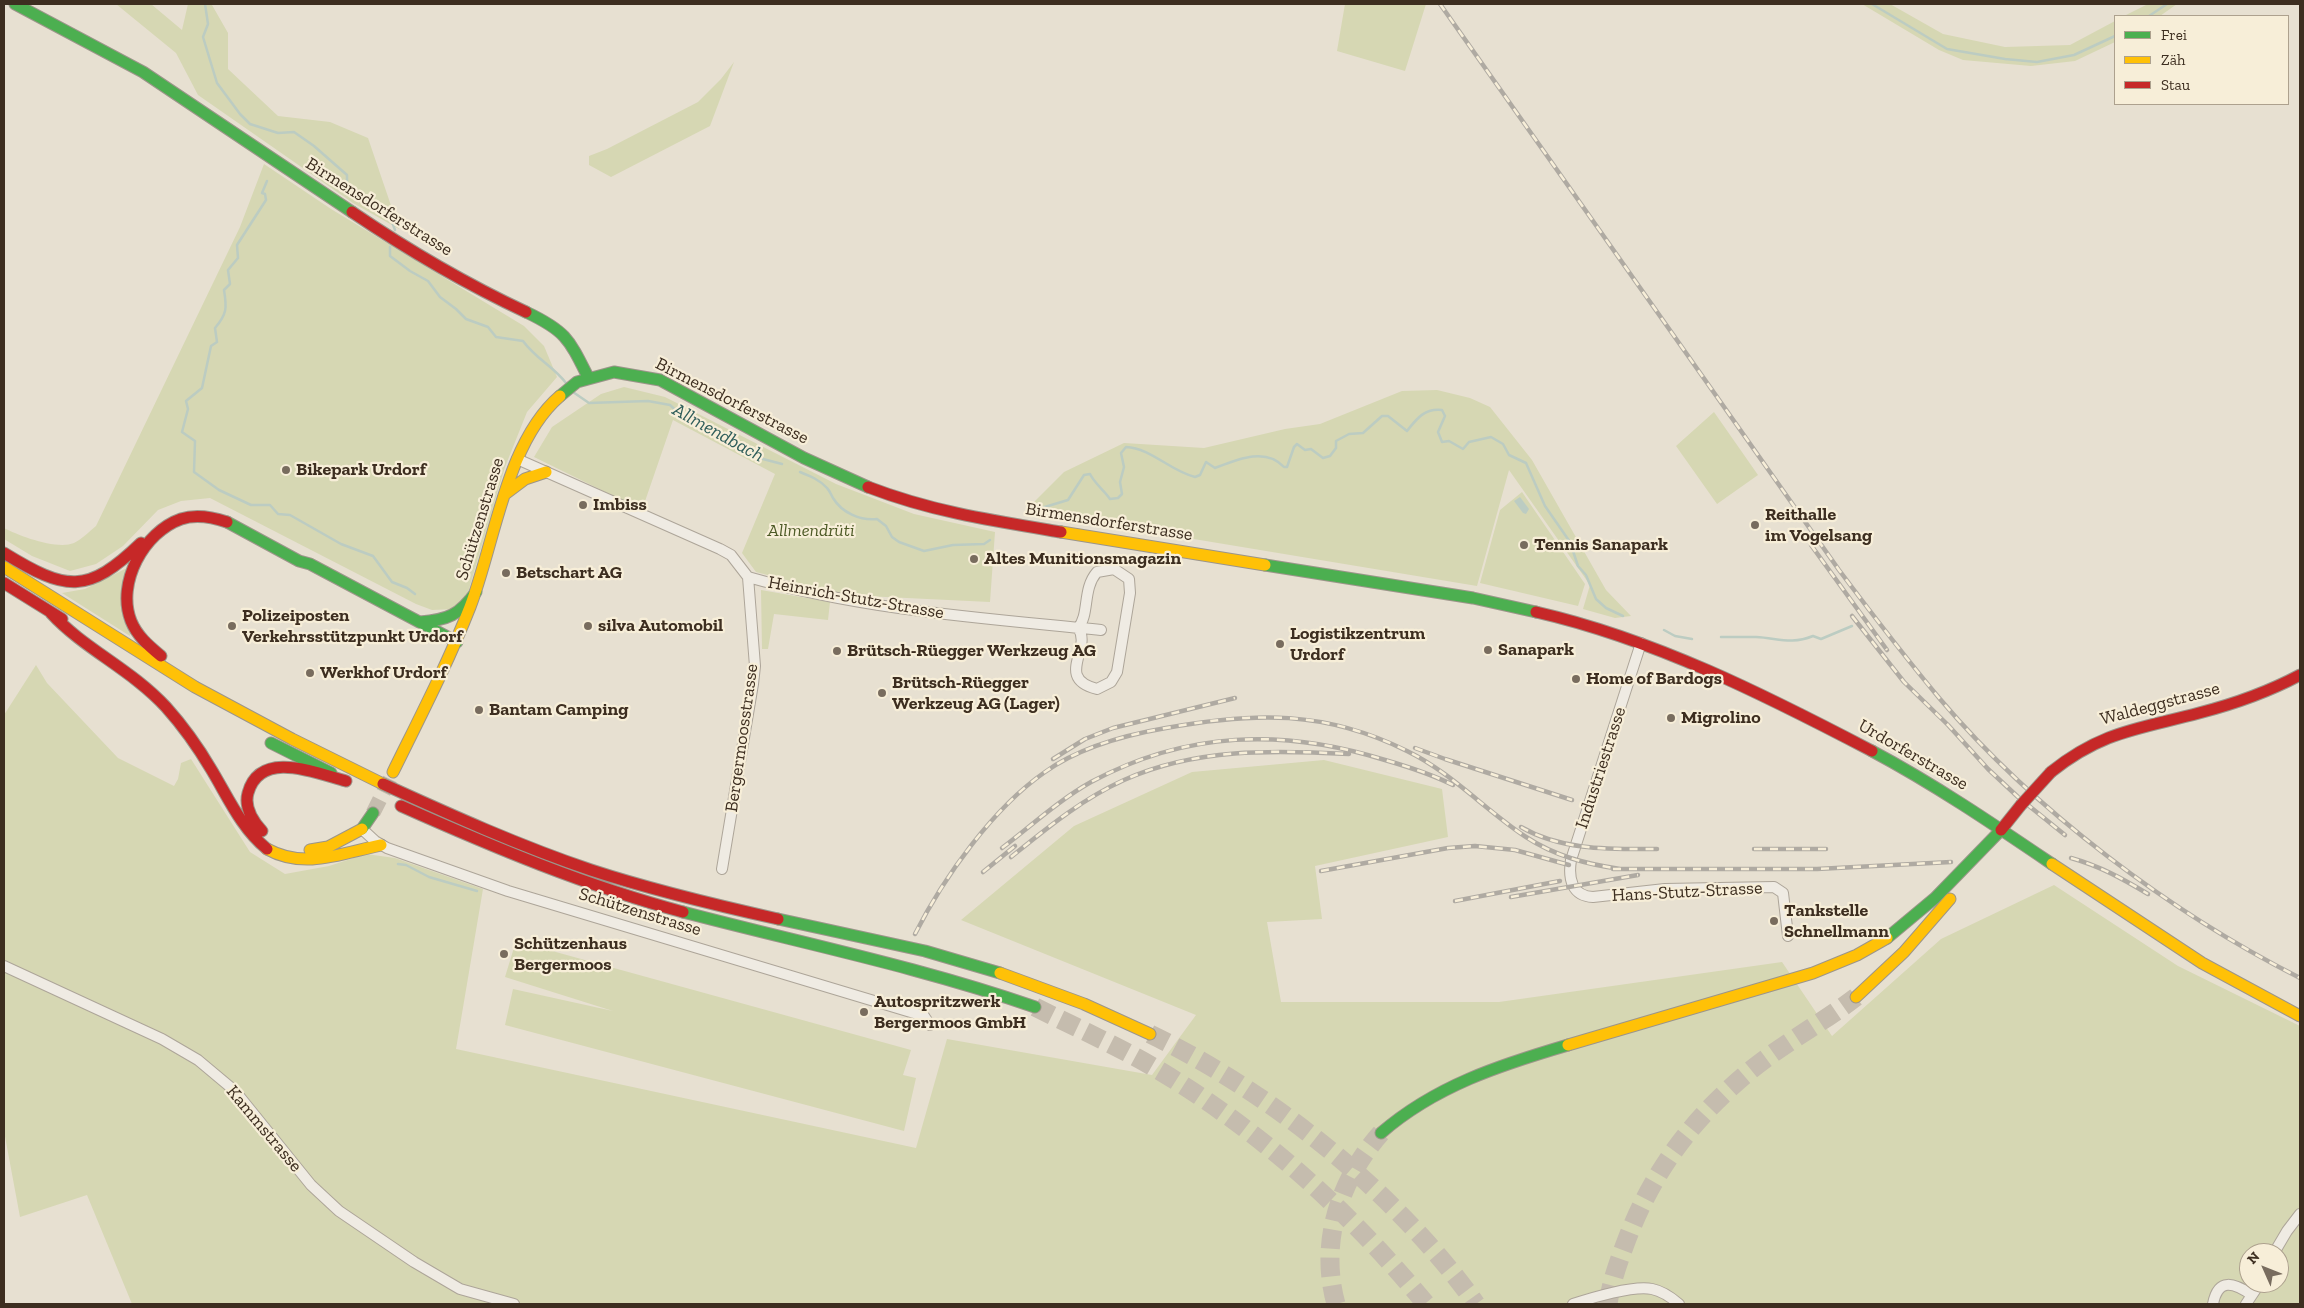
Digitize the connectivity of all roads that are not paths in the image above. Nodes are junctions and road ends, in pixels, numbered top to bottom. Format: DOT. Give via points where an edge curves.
graph roads {
  1 [pos="16,4"];
  2 [pos="583,379"];
  3 [pos="517,459"];
  4 [pos="546,472"];
  5 [pos="504,494"];
  6 [pos="4,553"];
  7 [pos="131,562"];
  8 [pos="4,567"];
  9 [pos="748,578"];
  10 [pos="4,583"];
  11 [pos="476,592"];
  12 [pos="1473,598"];
  13 [pos="48,610"];
  14 [pos="420,622"];
  15 [pos="1078,628"];
  16 [pos="1101,630"];
  17 [pos="457,642"];
  18 [pos="1642,643"];
  19 [pos="136,665"];
  20 [pos="2300,675"];
  21 [pos="177,690"];
  22 [pos="210,708"];
  23 [pos="235,709"];
  24 [pos="260,737"];
  25 [pos="393,772"];
  26 [pos="388,800"];
  27 [pos="373,813"];
  28 [pos="362,829"];
  29 [pos="2001,830"];
  30 [pos="381,845"];
  31 [pos="325,859"];
  32 [pos="1570,865"];
  33 [pos="722,869"];
  34 [pos="1788,936"];
  35 [pos="4,966"];
  36 [pos="1856,997"];
  37 [pos="1035,1007"];
  38 [pos="2300,1016"];
  39 [pos="930,1025"];
  40 [pos="1150,1034"];
  41 [pos="1381,1134"];
  42 [pos="2300,1214"];
  43 [pos="2279,1243"];
  44 [pos="2249,1300"];
  45 [pos="514,1304"];
  46 [pos="1573,1304"];
  47 [pos="1679,1304"];
  48 [pos="2213,1304"];
  1 -- 2 [label="main road, Birmensdorferstrasse" via="143,72 391,239 494,297 553,325 572,344"];
  2 -- 3 [label="main road, Schützenstrasse" via="543,413 528,434"];
  2 -- 12 [label="main road, Birmensdorferstrasse" via="629,372 660,380 852,481 961,516"];
  3 -- 4 [label="street, Heinrich-Stutz-Strasse"];
  3 -- 5 [label="main road, Schützenstrasse"];
  4 -- 5 [label="main road" via="525,479"];
  4 -- 9 [label="street, Heinrich-Stutz-Strasse" via="720,549 731,555"];
  5 -- 11 [label="main road, Schützenstrasse"];
  6 -- 7 [label="main road" via="43,577 76,583 99,578"];
  7 -- 14 [label="main road" via="170,524 204,516 227,522"];
  7 -- 23 [label="main road" via="127,605 140,637 163,658 207,686"];
  8 -- 23 [label="main road"];
  9 -- 15 [label="street, Heinrich-Stutz-Strasse" via="897,609"];
  9 -- 33 [label="street, Bergermoosstrasse" via="754,684"];
  10 -- 13 [label="main road"];
  11 -- 14 [label="main road" via="456,615 439,622"];
  11 -- 17 [label="main road, Schützenstrasse"];
  12 -- 18 [label="main road, Urdorferstrasse" via="1566,619"];
  13 -- 19 [label="main road"];
  13 -- 31 [label="main road" via="65,629 132,675 168,709 201,752 240,822 257,841 288,858 308,862"];
  14 -- 17 [label="main road"];
  15 -- 15 [label="street" via="1091,579 1097,572 1114,569 1129,579 1130,593 1118,672 1111,682 1097,689 1084,684 1076,673 1082,637"];
  15 -- 16 [label="street, Heinrich-Stutz-Strasse"];
  17 -- 25 [label="main road, Schützenstrasse"];
  18 -- 29 [label="main road, Urdorferstrasse" via="1776,701 1862,745"];
  18 -- 32 [label="street, Industriestrasse"];
  20 -- 29 [label="main road, Waldeggstrasse, bridge" via="2248,698 2114,733 2082,748 2051,772"];
  21 -- 22 [label="main road"];
  23 -- 40 [label="main road" via="400,792 569,862 671,894 968,963 1053,990"];
  24 -- 28 [label="main road" via="350,783 289,767 267,768 249,788 248,808 252,818 268,836 290,848 303,850 328,847"];
  26 -- 37 [label="main road" via="526,860 610,890 715,920 915,968"];
  27 -- 28 [label="main road"];
  28 -- 30 [label="street, Schützenstrasse"];
  28 -- 31 [label="main road" via="353,843"];
  29 -- 36 [label="main road" via="1989,853 1904,952"];
  29 -- 38 [label="main road, Urdorferstrasse" via="2173,945"];
  29 -- 41 [label="main road" via="1923,910 1863,953 1822,970 1628,1025 1479,1074 1427,1098"];
  30 -- 31 [label="main road"];
  30 -- 39 [label="street, Schützenstrasse" via="508,891 924,1016"];
  32 -- 34 [label="street, Hans-Stutz-Strasse" via="1572,886 1583,897 1665,889 1778,888 1783,894"];
  35 -- 45 [label="street, Kammstrasse" via="162,1039 198,1060 235,1091 311,1185 339,1211 460,1289"];
  42 -- 43 [label="street"];
  44 -- 48 [label="street" via="2234,1286 2224,1285 2217,1291"];
  46 -- 47 [label="street" via="1626,1290 1652,1289"];
}
